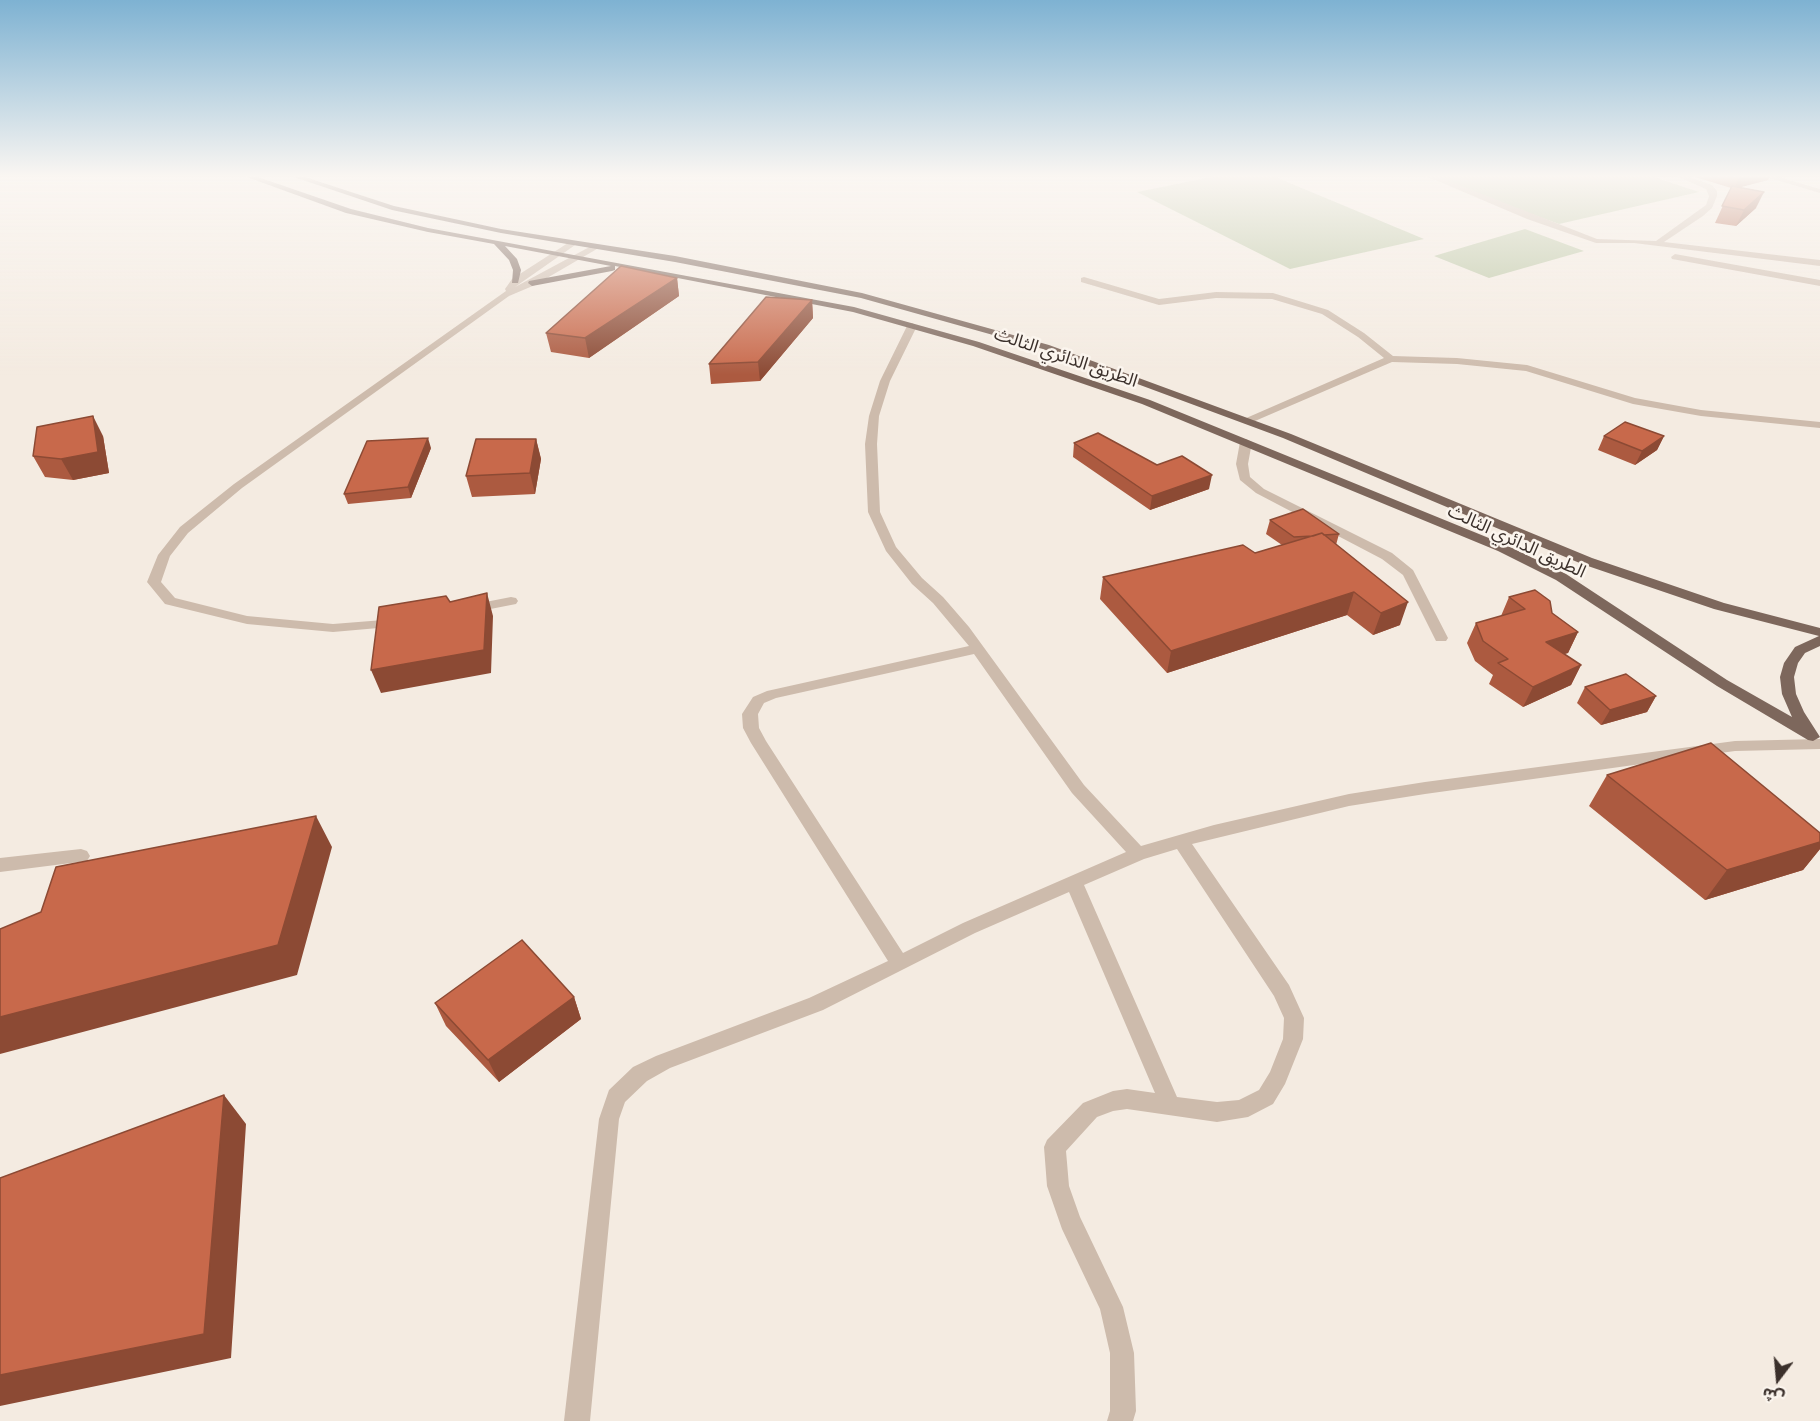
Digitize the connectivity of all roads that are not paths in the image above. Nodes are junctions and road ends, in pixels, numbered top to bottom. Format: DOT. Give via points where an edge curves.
graph roads {
  1 [pos="496,242"];
  2 [pos="498,242"];
  3 [pos="570,242"];
  4 [pos="1602,242"];
  5 [pos="1635,242"];
  6 [pos="1659,242"];
  7 [pos="574,243"];
  8 [pos="1657,245"];
  9 [pos="598,246"];
  10 [pos="554,254"];
  11 [pos="576,257"];
  12 [pos="1820,263"];
  13 [pos="629,266"];
  14 [pos="1084,280"];
  15 [pos="515,281"];
  16 [pos="532,283"];
  17 [pos="1820,283"];
  18 [pos="506,294"];
  19 [pos="912,326"];
  20 [pos="1391,359"];
  21 [pos="1248,421"];
  22 [pos="1820,425"];
  23 [pos="1246,442"];
  24 [pos="511,602"];
  25 [pos="461,611"];
  26 [pos="405,621"];
  27 [pos="1820,632"];
  28 [pos="1441,638"];
  29 [pos="1820,640"];
  30 [pos="977,649"];
  31 [pos="1818,741"];
  32 [pos="1181,841"];
  33 [pos="1138,854"];
  34 [pos="81,856"];
  35 [pos="0,865"];
  36 [pos="1074,882"];
  37 [pos="900,964"];
  38 [pos="1170,1105"];
  39 [pos="577,1421"];
  40 [pos="1120,1421"];
  1 -- 15 [label="main road" via="513,259"];
  2 -- 10 [label="main road, الطريق الدائري الثالث"];
  3 -- 7 [label="main road, الطريق الدائري الثالث"];
  4 -- 17 [label="street"];
  5 -- 8 [label="street"];
  6 -- 8 [label="street"];
  7 -- 9 [label="main road, الطريق الدائري الثالث"];
  7 -- 10 [label="street"];
  8 -- 12 [label="street"];
  9 -- 11 [label="street"];
  9 -- 21 [label="main road, الطريق الدائري الثالث" via="806,284 912,309 1046,347"];
  10 -- 11 [label="main road, الطريق الدائري الثالث"];
  10 -- 15 [label="street"];
  11 -- 13 [label="main road, الطريق الدائري الثالث"];
  11 -- 16 [label="street"];
  13 -- 16 [label="main road"];
  13 -- 19 [label="main road, الطريق الدائري الثالث" via="805,299"];
  14 -- 20 [label="street" via="1160,302 1216,296 1273,296 1325,312"];
  15 -- 18 [label="street"];
  16 -- 18 [label="street"];
  18 -- 26 [label="street" via="210,508 184,530 165,555 154,582 170,601 247,620 333,628"];
  19 -- 23 [label="main road, الطريق الدائري الثالث" via="1136,398"];
  19 -- 30 [label="street" via="885,381 874,416 874,512 890,548"];
  20 -- 21 [label="street"];
  20 -- 22 [label="street" via="1527,368 1634,401 1701,413"];
  21 -- 27 [label="main road, الطريق الدائري الثالث" via="1587,561 1719,606"];
  23 -- 28 [label="street" via="1244,478 1260,491 1387,556 1408,573"];
  23 -- 31 [label="main road, الطريق الدائري الثالث" via="1502,548 1562,577"];
  24 -- 25 [label="street"];
  29 -- 31 [label="main road" via="1800,650 1787,677 1788,694"];
  30 -- 33 [label="street" via="1078,789"];
  30 -- 37 [label="street" via="772,694 758,700 750,714 751,728 759,743"];
  31 -- 32 [label="street" via="1735,746 1425,788 1349,800"];
  32 -- 33 [label="street"];
  32 -- 38 [label="street" via="1282,991 1294,1018 1294,1028 1283,1067 1266,1097 1241,1110 1225,1112"];
  33 -- 36 [label="street"];
  34 -- 35 [label="street"];
  36 -- 37 [label="street" via="969,928"];
  36 -- 38 [label="street"];
  37 -- 39 [label="street" via="816,1004 663,1062 640,1074 616,1096 609,1119 597,1217"];
  38 -- 40 [label="street" via="1113,1101 1090,1110 1055,1147 1058,1186 1070,1221 1111,1307 1122,1353"];
}
